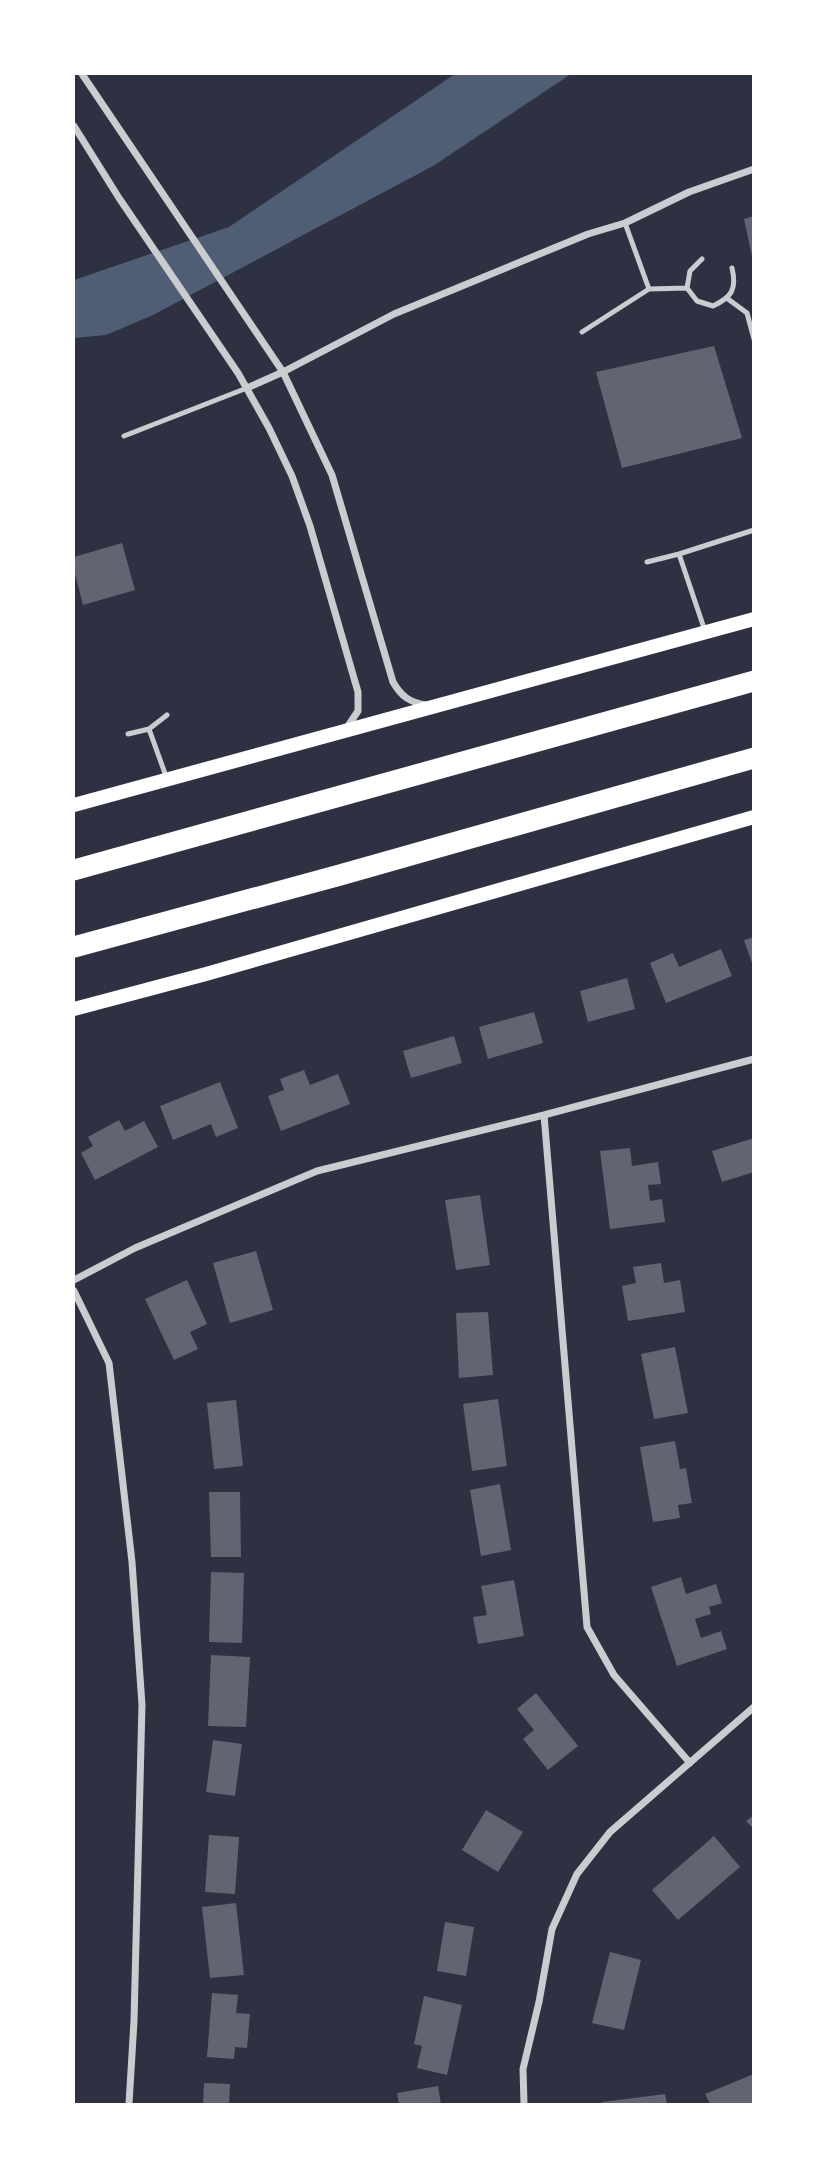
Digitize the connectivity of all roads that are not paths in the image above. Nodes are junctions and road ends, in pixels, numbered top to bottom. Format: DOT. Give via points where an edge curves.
graph roads {
  1 [pos="82,74"];
  2 [pos="74,126"];
  3 [pos="754,169"];
  4 [pos="625,223"];
  5 [pos="702,259"];
  6 [pos="732,268"];
  7 [pos="687,288"];
  8 [pos="649,289"];
  9 [pos="728,299"];
  10 [pos="582,332"];
  11 [pos="754,339"];
  12 [pos="283,372"];
  13 [pos="247,388"];
  14 [pos="124,436"];
  15 [pos="754,530"];
  16 [pos="679,554"];
  17 [pos="647,562"];
  18 [pos="754,619"];
  19 [pos="706,633"];
  20 [pos="754,681"];
  21 [pos="438,705"];
  22 [pos="167,715"];
  23 [pos="149,729"];
  24 [pos="339,733"];
  25 [pos="128,734"];
  26 [pos="754,758"];
  27 [pos="168,780"];
  28 [pos="74,806"];
  29 [pos="754,817"];
  30 [pos="74,870"];
  31 [pos="74,947"];
  32 [pos="74,1010"];
  33 [pos="754,1059"];
  34 [pos="544,1115"];
  35 [pos="74,1280"];
  36 [pos="74,1291"];
  37 [pos="754,1707"];
  38 [pos="690,1763"];
  39 [pos="129,2105"];
  40 [pos="524,2105"];
  1 -- 12 [label="street"];
  2 -- 13 [label="street"];
  3 -- 4 [label="street" via="689,192"];
  4 -- 8 [label="lane"];
  4 -- 12 [label="street" via="394,314"];
  5 -- 7 [label="lane" via="690,271"];
  6 -- 9 [label="lane" via="736,284"];
  7 -- 8 [label="lane"];
  7 -- 9 [label="lane" via="697,301 713,306"];
  8 -- 10 [label="lane"];
  9 -- 11 [label="lane" via="747,313"];
  12 -- 13 [label="street"];
  12 -- 21 [label="street" via="332,475 393,682 411,701"];
  13 -- 14 [label="lane"];
  13 -- 24 [label="street" via="281,450 301,501 358,692 357,717"];
  15 -- 16 [label="lane"];
  16 -- 17 [label="lane"];
  16 -- 19 [label="lane"];
  18 -- 19 [label="main road"];
  19 -- 21 [label="main road"];
  20 -- 30 [label="highway"];
  21 -- 24 [label="main road"];
  22 -- 23 [label="lane"];
  23 -- 25 [label="lane"];
  23 -- 27 [label="lane"];
  24 -- 27 [label="main road"];
  26 -- 31 [label="highway"];
  27 -- 28 [label="main road"];
  29 -- 32 [label="main road"];
  33 -- 34 [label="street"];
  34 -- 35 [label="street" via="317,1171 135,1248"];
  34 -- 38 [label="street" via="587,1627 614,1675"];
  36 -- 39 [label="street" via="109,1363 141,1679"];
  37 -- 38 [label="street"];
  38 -- 40 [label="street" via="610,1832 577,1874 552,1929 523,2069"];
}
